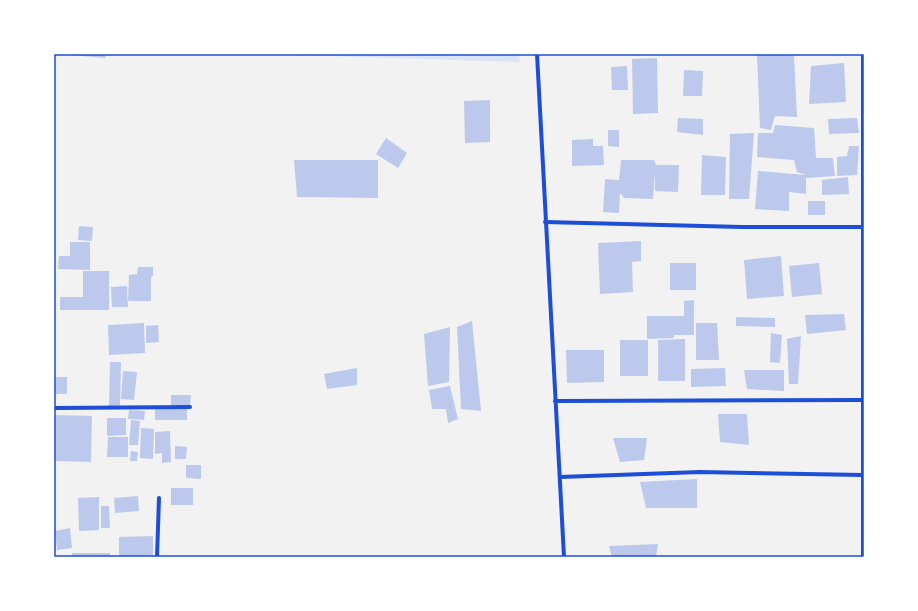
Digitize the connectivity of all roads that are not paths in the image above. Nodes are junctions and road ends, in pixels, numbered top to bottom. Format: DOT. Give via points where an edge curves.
graph roads {
  1 [pos="537,54"];
  2 [pos="863,54"];
  3 [pos="545,222"];
  4 [pos="863,227"];
  5 [pos="862,400"];
  6 [pos="555,401"];
  7 [pos="190,407"];
  8 [pos="54,408"];
  9 [pos="863,475"];
  10 [pos="560,477"];
  11 [pos="159,498"];
  12 [pos="157,557"];
  13 [pos="564,557"];
  14 [pos="863,557"];
  1 -- 3 [label="street"];
  2 -- 4 [label="street"];
  3 -- 4 [label="street"];
  3 -- 6 [label="street"];
  4 -- 5 [label="street"];
  5 -- 6 [label="street"];
  5 -- 9 [label="street"];
  6 -- 10 [label="street"];
  7 -- 8 [label="street"];
  9 -- 10 [label="street" via="700,472"];
  9 -- 14 [label="street"];
  10 -- 13 [label="street"];
  11 -- 12 [label="street"];
}
